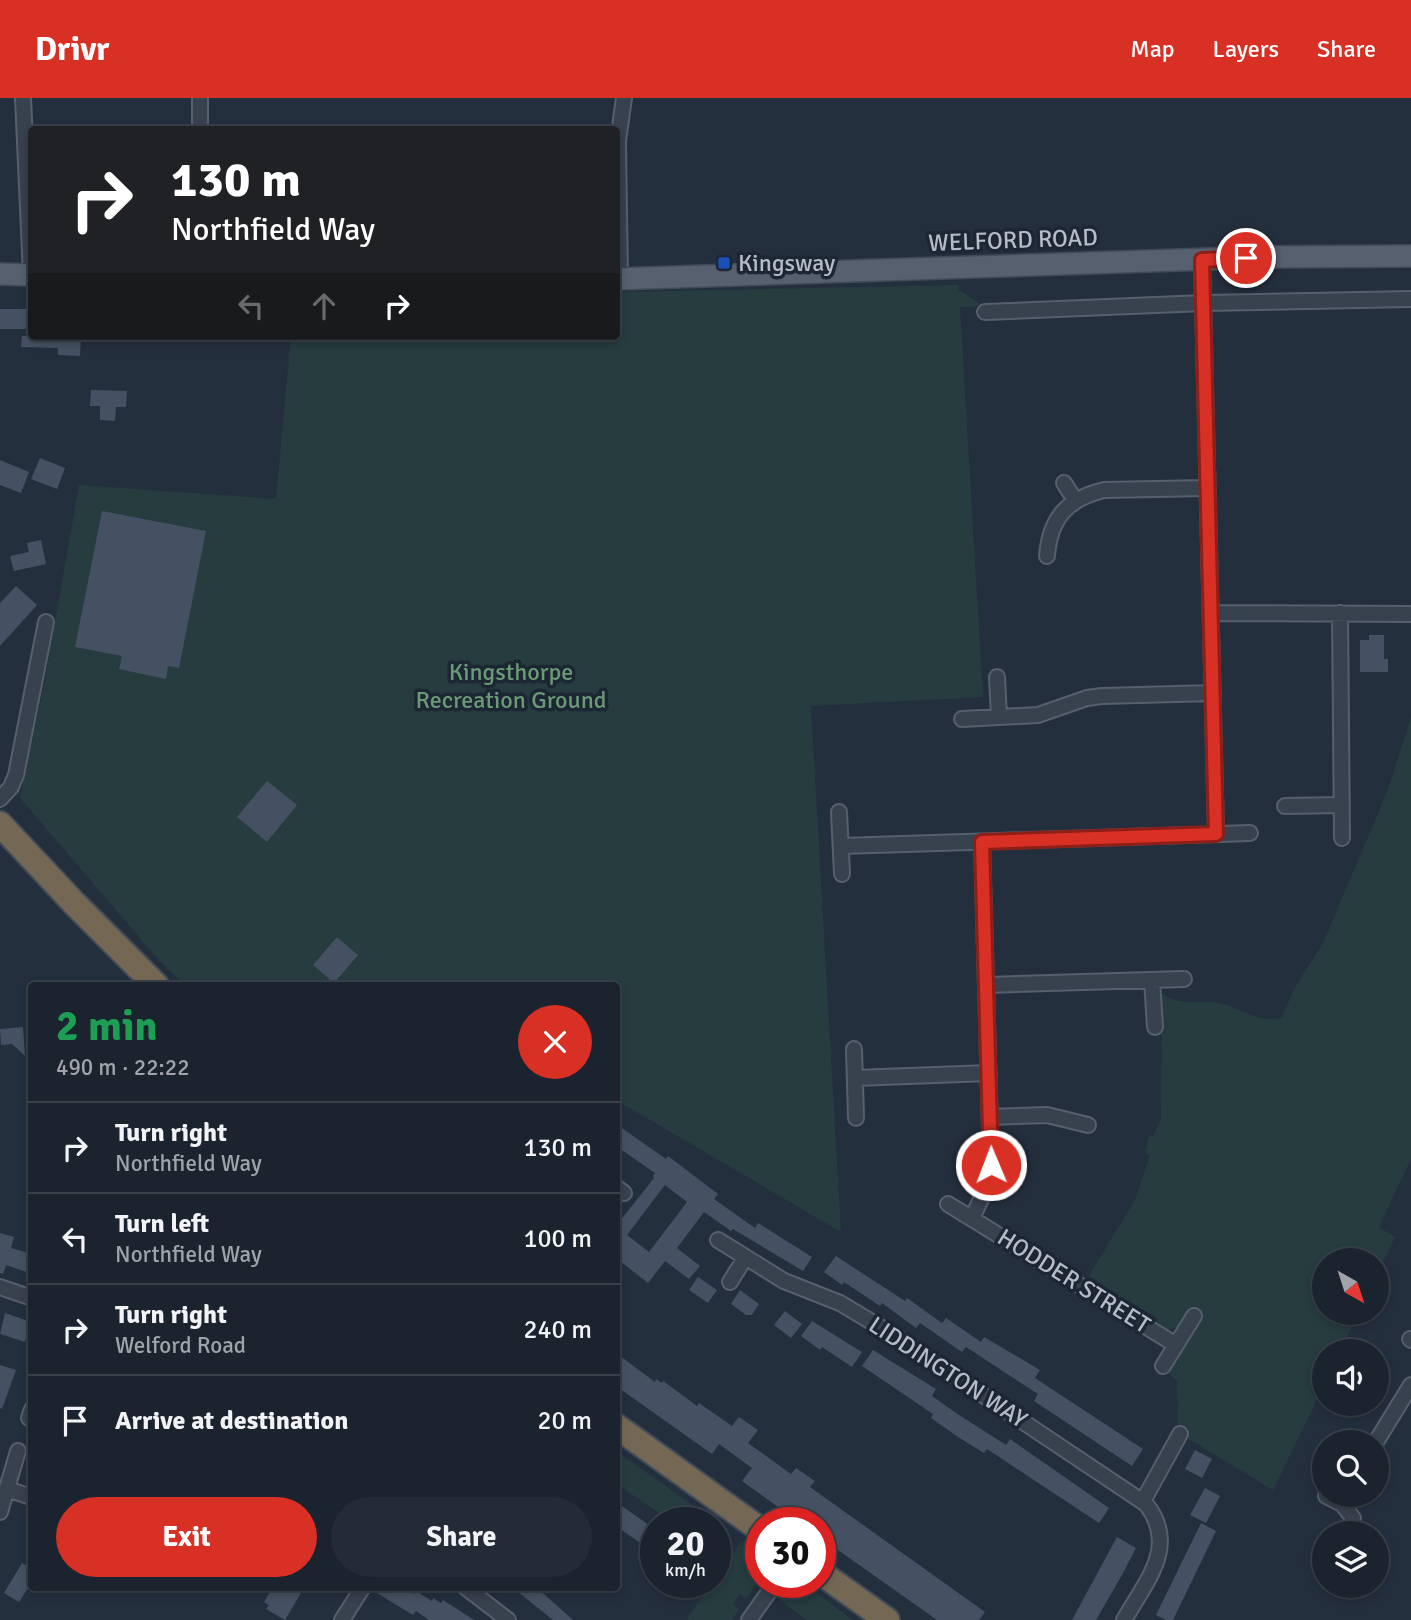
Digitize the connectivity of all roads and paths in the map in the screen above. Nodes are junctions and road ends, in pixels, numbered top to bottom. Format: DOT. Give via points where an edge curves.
graph roads {
  1 [pos="23,98"];
  2 [pos="200,98"];
  3 [pos="624,98"];
  4 [pos="200,126"];
  5 [pos="620,127"];
  6 [pos="28,209"];
  7 [pos="1411,256"];
  8 [pos="1202,260"];
  9 [pos="0,274"];
  10 [pos="28,275"];
  11 [pos="620,279"];
  12 [pos="1411,299"];
  13 [pos="1204,303"];
  14 [pos="985,312"];
  15 [pos="1064,483"];
  16 [pos="1207,488"];
  17 [pos="1075,500"];
  18 [pos="1047,556"];
  19 [pos="1212,612"];
  20 [pos="1340,614"];
  21 [pos="1411,614"];
  22 [pos="46,622"];
  23 [pos="997,677"];
  24 [pos="1213,693"];
  25 [pos="999,717"];
  26 [pos="962,719"];
  27 [pos="0,799"];
  28 [pos="1342,805"];
  29 [pos="1285,806"];
  30 [pos="839,812"];
  31 [pos="0,824"];
  32 [pos="1250,833"];
  33 [pos="1216,834"];
  34 [pos="1342,838"];
  35 [pos="982,842"];
  36 [pos="841,846"];
  37 [pos="842,874"];
  38 [pos="1184,979"];
  39 [pos="1152,980"];
  40 [pos="153,982"];
  41 [pos="987,985"];
  42 [pos="1155,1027"];
  43 [pos="854,1049"];
  44 [pos="989,1073"];
  45 [pos="855,1078"];
  46 [pos="990,1117"];
  47 [pos="856,1118"];
  48 [pos="1088,1125"];
  49 [pos="947,1204"];
  50 [pos="972,1218"];
  51 [pos="718,1240"];
  52 [pos="745,1258"];
  53 [pos="730,1282"];
  54 [pos="0,1286"];
  55 [pos="28,1296"];
  56 [pos="1194,1316"];
  57 [pos="1176,1345"];
  58 [pos="1163,1366"];
  59 [pos="1411,1385"];
  60 [pos="620,1429"];
  61 [pos="1383,1430"];
  62 [pos="1180,1433"];
  63 [pos="18,1451"];
  64 [pos="7,1489"];
  65 [pos="28,1496"];
  66 [pos="1143,1501"];
  67 [pos="1349,1507"];
  68 [pos="0,1512"];
  69 [pos="1353,1518"];
  70 [pos="745,1519"];
  71 [pos="836,1584"];
  72 [pos="360,1591"];
  73 [pos="470,1591"];
  74 [pos="765,1598"];
  75 [pos="342,1620"];
  76 [pos="508,1620"];
  77 [pos="749,1620"];
  78 [pos="887,1620"];
  79 [pos="1124,1620"];
  1 -- 6 [label="street"];
  2 -- 4 [label="street"];
  3 -- 5 [label="street"];
  7 -- 8 [label="main road, WELFORD ROAD"];
  8 -- 11 [label="main road, WELFORD ROAD"];
  8 -- 13 [label="street"];
  9 -- 10 [label="main road"];
  12 -- 13 [label="street"];
  13 -- 14 [label="street"];
  13 -- 16 [label="street"];
  15 -- 17 [label="street"];
  16 -- 17 [label="street" via="1104,490"];
  16 -- 19 [label="street"];
  17 -- 18 [label="street" via="1056,520"];
  19 -- 20 [label="street"];
  19 -- 24 [label="street"];
  20 -- 21 [label="street"];
  20 -- 28 [label="street"];
  22 -- 27 [label="street" via="16,775"];
  23 -- 25 [label="street"];
  24 -- 25 [label="street" via="1102,696 1038,715"];
  24 -- 33 [label="street"];
  25 -- 26 [label="street"];
  28 -- 29 [label="street"];
  28 -- 34 [label="street"];
  30 -- 36 [label="street"];
  31 -- 40 [label="highway"];
  32 -- 33 [label="street"];
  33 -- 35 [label="street"];
  35 -- 36 [label="street"];
  35 -- 41 [label="street, HODDER STREET"];
  36 -- 37 [label="street"];
  38 -- 39 [label="street"];
  39 -- 41 [label="street"];
  39 -- 42 [label="street"];
  41 -- 44 [label="street, HODDER STREET"];
  43 -- 45 [label="street"];
  44 -- 45 [label="street"];
  44 -- 46 [label="street, HODDER STREET"];
  45 -- 47 [label="street"];
  46 -- 48 [label="street" via="1047,1115"];
  46 -- 50 [label="street, HODDER STREET" via="991,1165"];
  49 -- 50 [label="street, HODDER STREET"];
  50 -- 57 [label="street, HODDER STREET"];
  51 -- 52 [label="street, LIDDINGTON WAY"];
  52 -- 53 [label="street"];
  52 -- 66 [label="street, LIDDINGTON WAY" via="878,1325"];
  54 -- 55 [label="street"];
  56 -- 57 [label="street, HODDER STREET"];
  57 -- 58 [label="street, HODDER STREET"];
  59 -- 61 [label="street"];
  60 -- 70 [label="highway"];
  62 -- 66 [label="street"];
  63 -- 64 [label="street"];
  64 -- 65 [label="street"];
  64 -- 68 [label="street"];
  66 -- 79 [label="street, LIDDINGTON WAY" via="1158,1523 1161,1548"];
  67 -- 69 [label="street"];
  71 -- 78 [label="highway"];
  72 -- 75 [label="street"];
  73 -- 76 [label="street"];
  74 -- 77 [label="street"];
}
